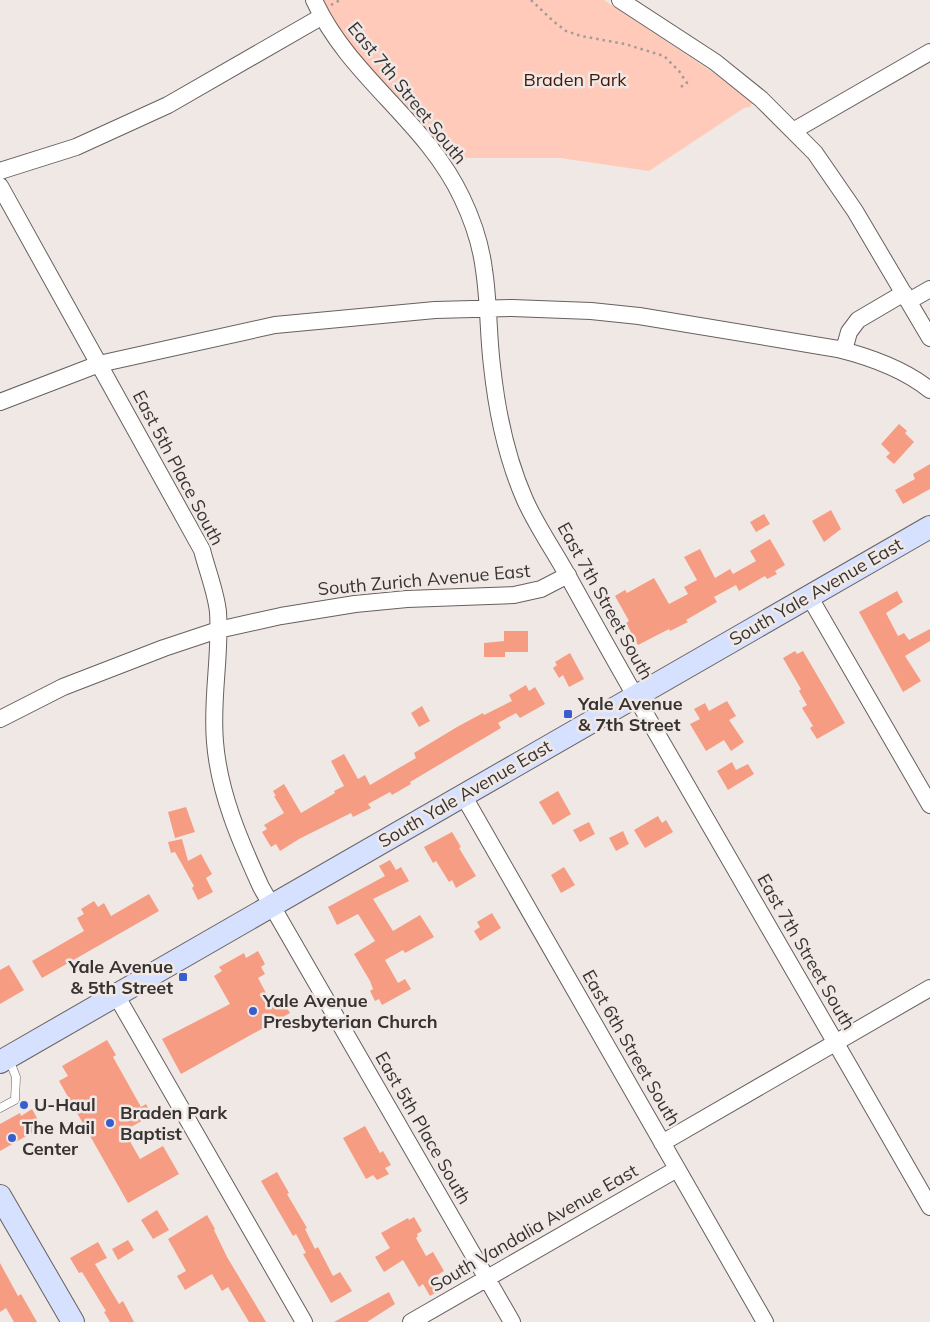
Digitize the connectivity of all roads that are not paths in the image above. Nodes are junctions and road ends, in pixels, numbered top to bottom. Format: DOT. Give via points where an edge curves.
graph roads {
  1 [pos="314,0"];
  2 [pos="620,0"];
  3 [pos="322,17"];
  4 [pos="930,52"];
  5 [pos="793,131"];
  6 [pos="0,171"];
  7 [pos="0,186"];
  8 [pos="930,289"];
  9 [pos="906,297"];
  10 [pos="488,308"];
  11 [pos="930,338"];
  12 [pos="844,350"];
  13 [pos="99,364"];
  14 [pos="930,390"];
  15 [pos="0,402"];
  16 [pos="930,527"];
  17 [pos="568,575"];
  18 [pos="809,596"];
  19 [pos="218,630"];
  20 [pos="635,697"];
  21 [pos="0,718"];
  22 [pos="463,795"];
  23 [pos="930,805"];
  24 [pos="272,905"];
  25 [pos="930,988"];
  26 [pos="116,995"];
  27 [pos="836,1043"];
  28 [pos="4,1060"];
  29 [pos="0,1108"];
  30 [pos="662,1143"];
  31 [pos="677,1169"];
  32 [pos="0,1196"];
  33 [pos="930,1207"];
  34 [pos="487,1278"];
  35 [pos="73,1322"];
  36 [pos="304,1322"];
  37 [pos="411,1322"];
  38 [pos="512,1322"];
  39 [pos="765,1322"];
  1 -- 3 [label="street, East 7th Street South"];
  2 -- 5 [label="street" via="715,62 761,99"];
  3 -- 6 [label="street" via="168,105 76,147"];
  3 -- 10 [label="street, East 7th Street South" via="353,63 418,132 445,166 473,222 485,272"];
  4 -- 5 [label="street"];
  5 -- 9 [label="street" via="814,153 850,203"];
  7 -- 13 [label="street, East 5th Place South"];
  8 -- 9 [label="street"];
  9 -- 11 [label="street"];
  9 -- 12 [label="street" via="858,320 849,332"];
  10 -- 12 [label="street" via="639,316"];
  10 -- 13 [label="street" via="275,325"];
  10 -- 17 [label="street, East 7th Street South" via="498,418 506,446 526,502"];
  12 -- 14 [label="street" via="915,378"];
  13 -- 15 [label="street"];
  13 -- 19 [label="street, East 5th Place South" via="202,550 218,611"];
  16 -- 18 [label="main road, South Yale Avenue East"];
  17 -- 19 [label="street, South Zurich Avenue East" via="541,589 514,595 407,598 355,604"];
  17 -- 20 [label="street, East 7th Street South"];
  18 -- 20 [label="main road, South Yale Avenue East"];
  18 -- 23 [label="street"];
  19 -- 21 [label="street, South Zurich Avenue East" via="63,687"];
  19 -- 24 [label="street, East 5th Place South" via="213,709 223,788 243,849"];
  20 -- 22 [label="main road, South Yale Avenue East"];
  20 -- 27 [label="street, East 7th Street South"];
  22 -- 24 [label="main road, South Yale Avenue East"];
  22 -- 30 [label="street, East 6th Street South"];
  24 -- 26 [label="main road, South Yale Avenue East"];
  24 -- 34 [label="street, East 5th Place South"];
  25 -- 27 [label="street"];
  26 -- 28 [label="main road, South Yale Avenue East"];
  26 -- 36 [label="street"];
  27 -- 30 [label="street"];
  27 -- 33 [label="street, East 7th Street South"];
  28 -- 29 [label="lane" via="16,1077 15,1100"];
  30 -- 31 [label="street, East 6th Street South"];
  31 -- 34 [label="street, South Vandalia Avenue East"];
  31 -- 39 [label="street, East 6th Street South"];
  32 -- 35 [label="main road"];
  34 -- 37 [label="street, South Vandalia Avenue East"];
  34 -- 38 [label="street, East 5th Place South"];
}
